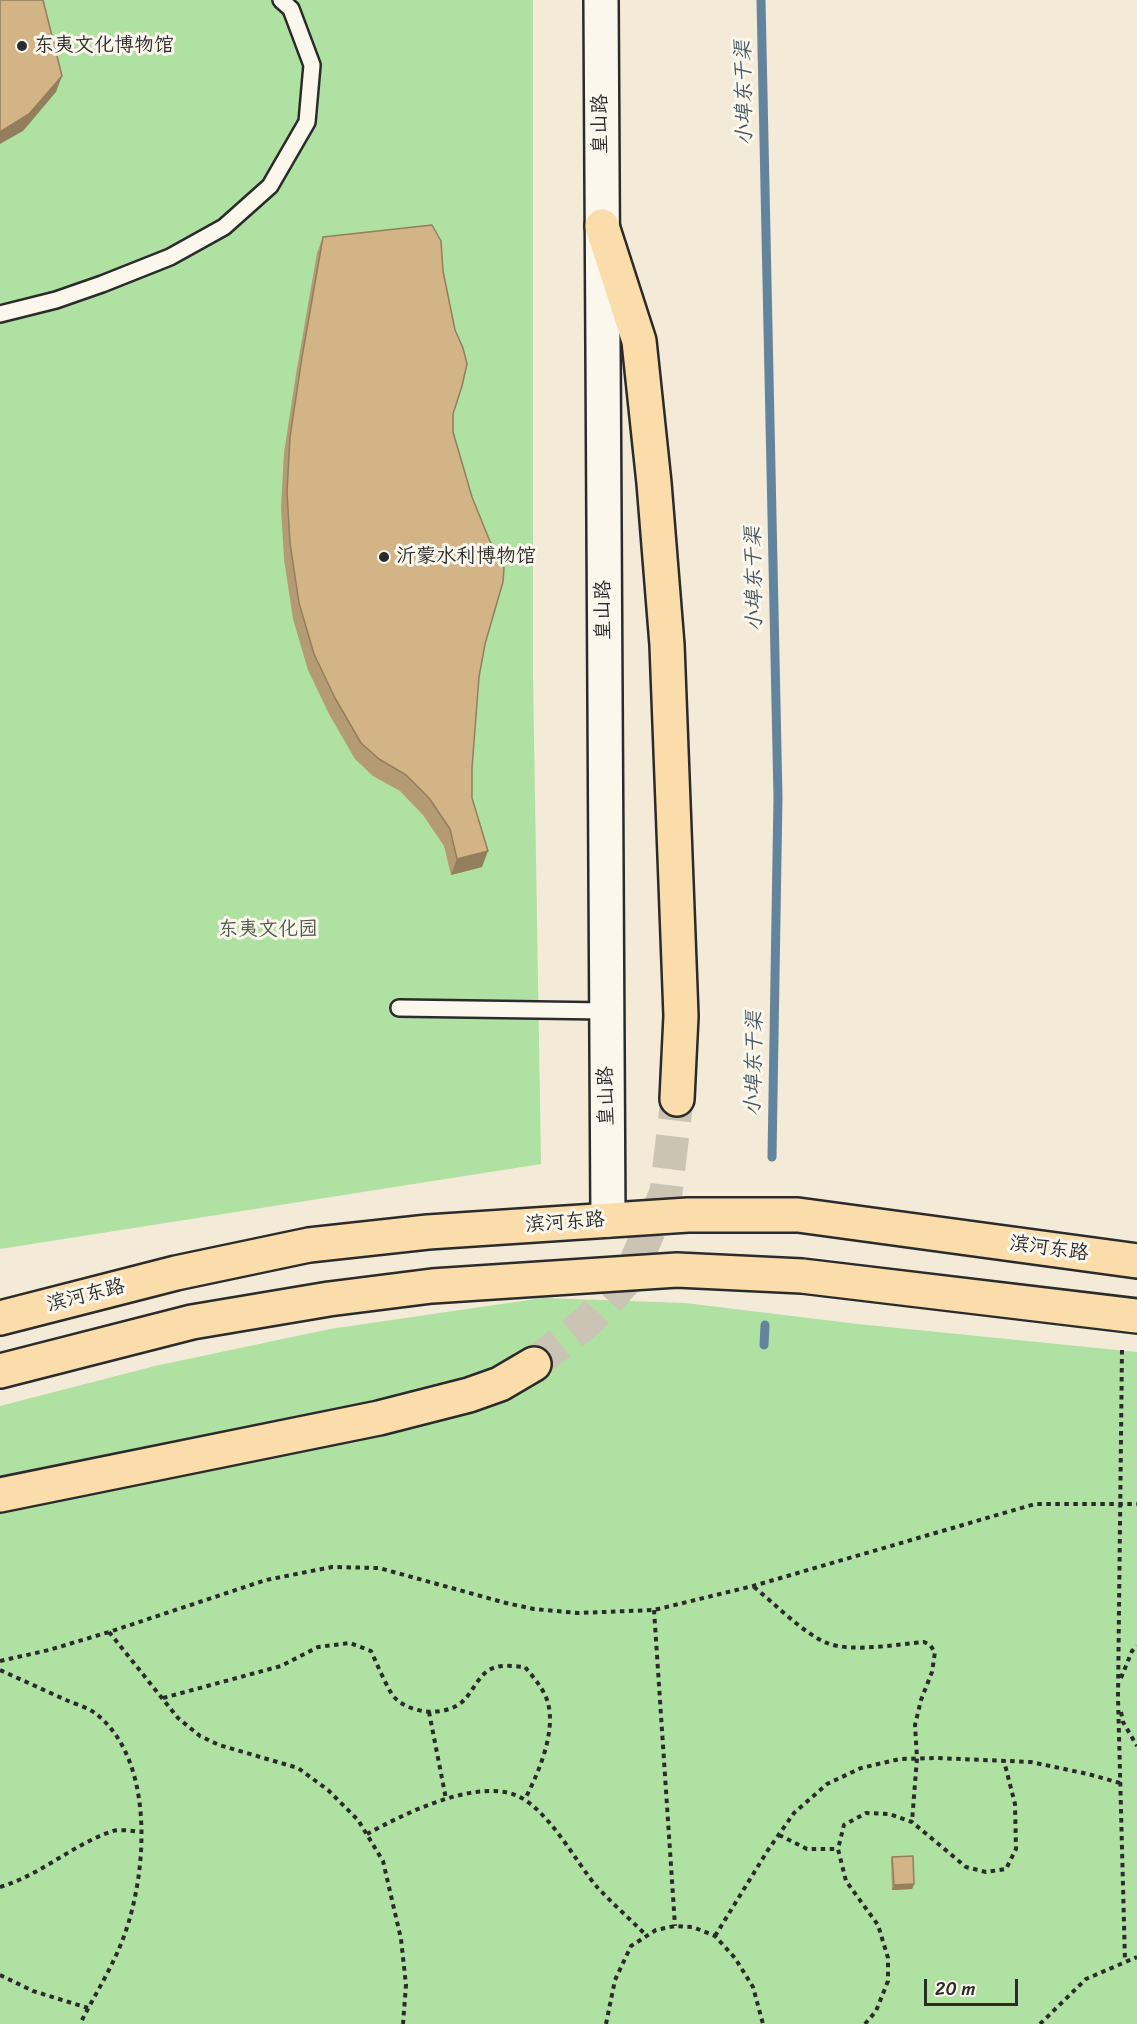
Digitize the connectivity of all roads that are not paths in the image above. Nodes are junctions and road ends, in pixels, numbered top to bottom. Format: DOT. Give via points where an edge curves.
graph roads {
  1 [pos="281,0"];
  2 [pos="601,0"];
  3 [pos="602,226"];
  4 [pos="0,314"];
  5 [pos="399,1008"];
  6 [pos="606,1011"];
  7 [pos="677,1099"];
  8 [pos="608,1220"];
  9 [pos="1137,1261"];
  10 [pos="1137,1316"];
  11 [pos="0,1318"];
  12 [pos="534,1364"];
  13 [pos="0,1371"];
  14 [pos="0,1495"];
  1 -- 4 [label="lane" via="291,9 312,65 307,122 270,186 224,227 170,257 65,297"];
  2 -- 3 [label="main road, 皇山路"];
  3 -- 6 [label="main road, 皇山路"];
  3 -- 7 [label="main road" via="639,341 654,483 667,645 681,1016"];
  5 -- 6 [label="lane"];
  6 -- 8 [label="main road, 皇山路"];
  8 -- 9 [label="main road, 滨河东路" via="798,1215"];
  8 -- 11 [label="main road, 滨河东路" via="428,1232 309,1245 176,1273"];
  10 -- 13 [label="main road" via="802,1276 676,1270 432,1286 329,1299 192,1322"];
  12 -- 14 [label="main road" via="500,1384 469,1395 379,1418"];
}
